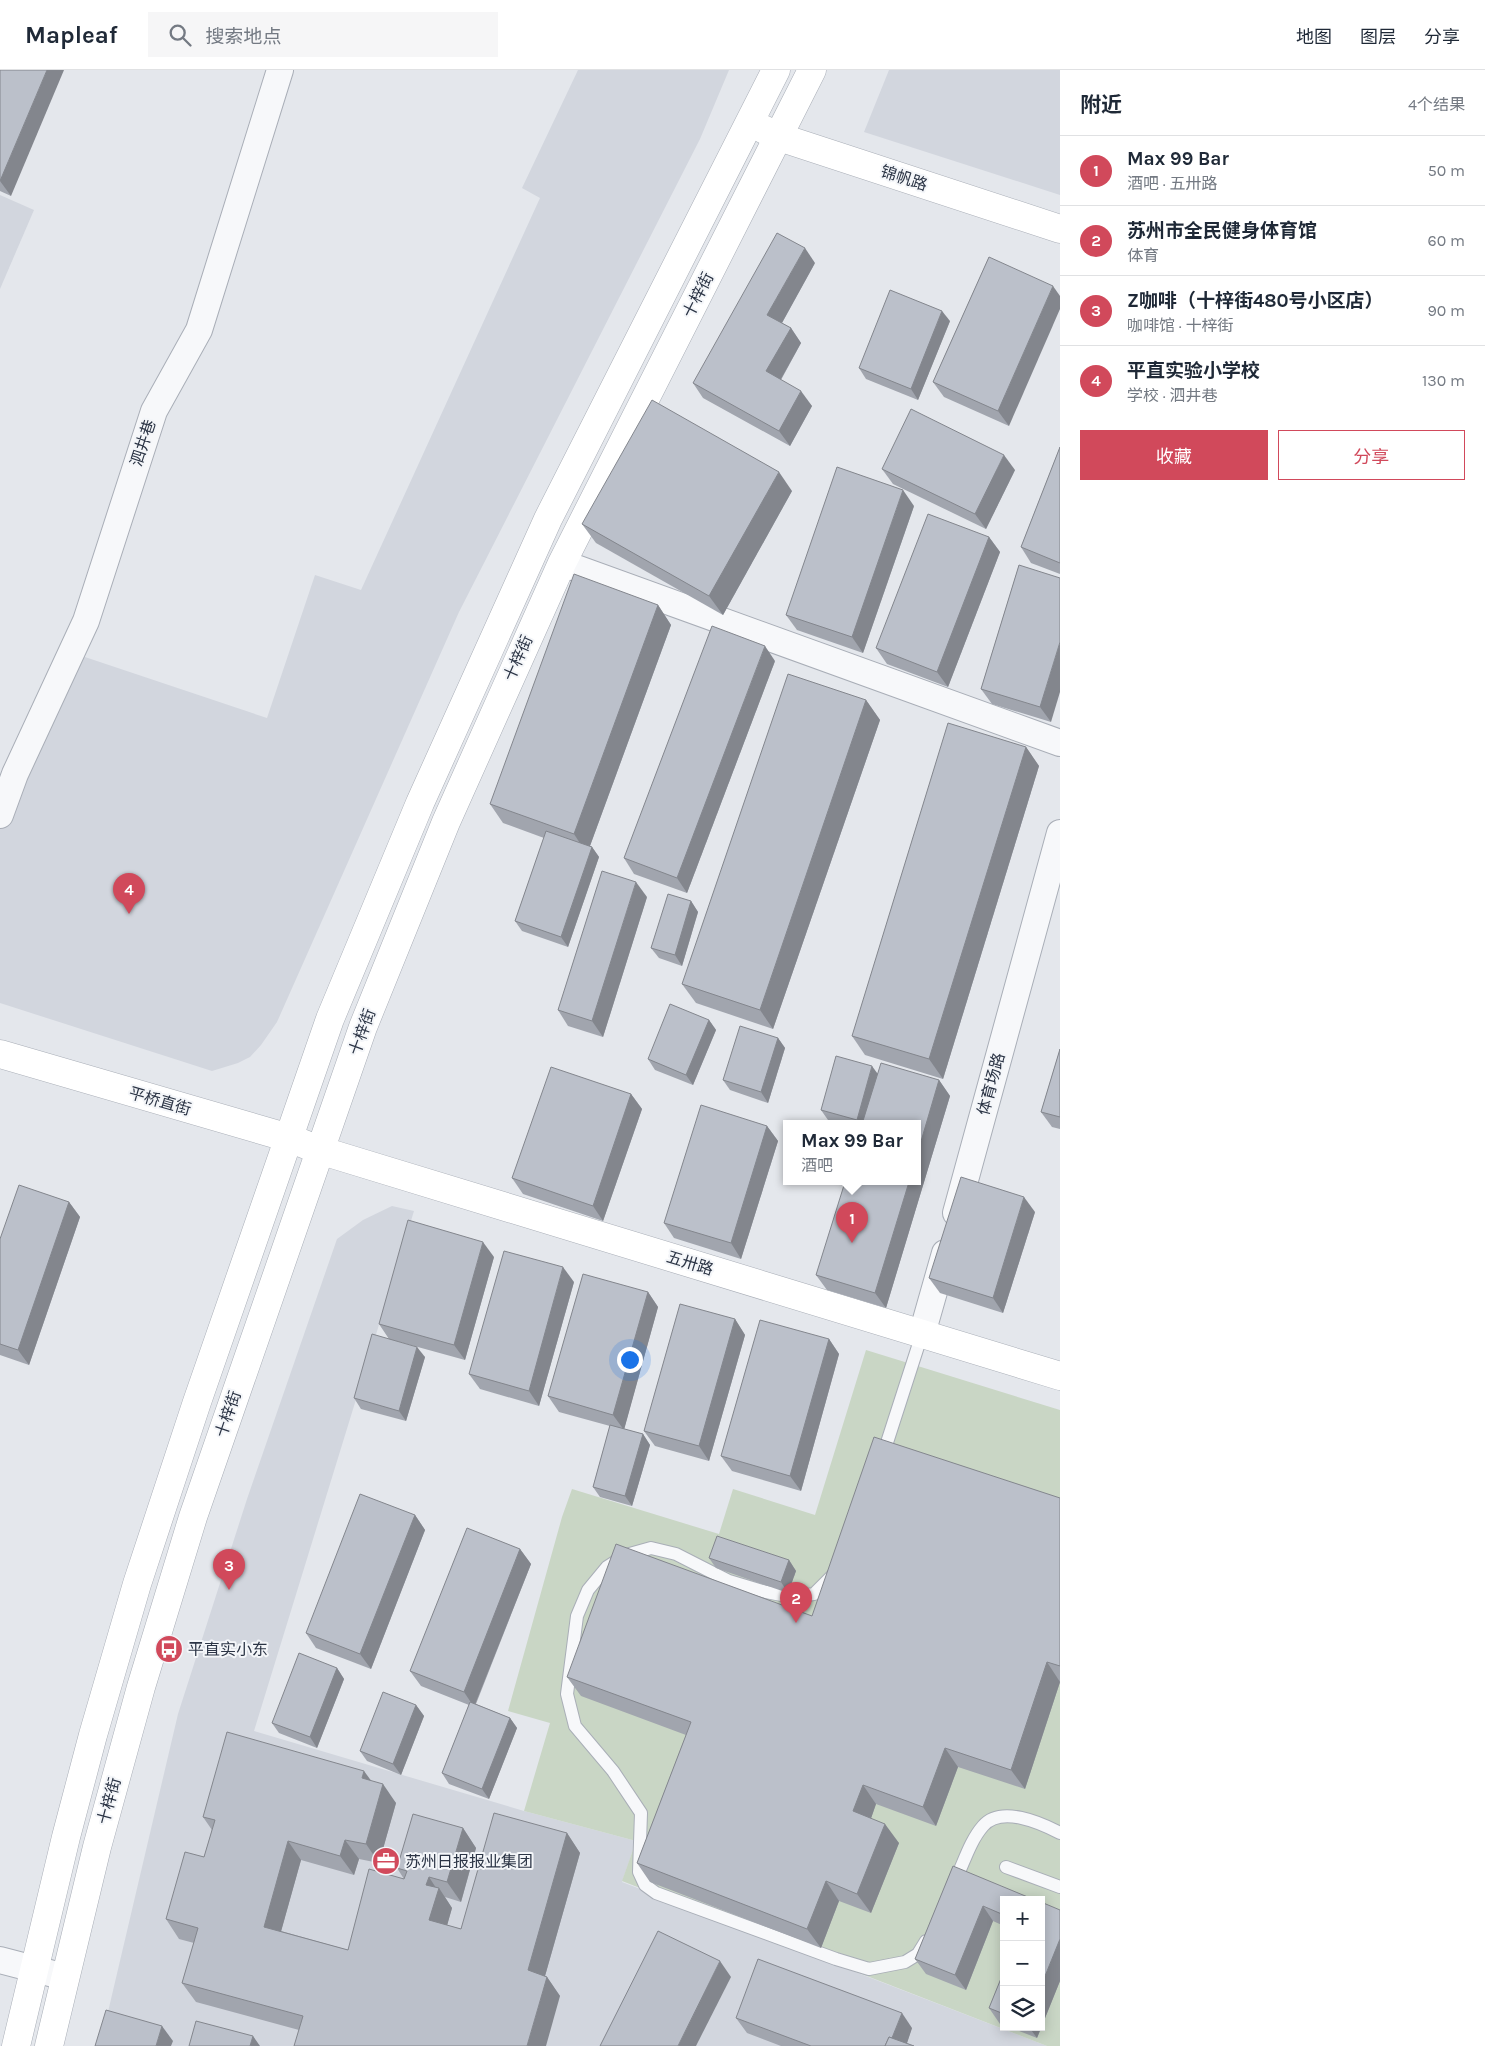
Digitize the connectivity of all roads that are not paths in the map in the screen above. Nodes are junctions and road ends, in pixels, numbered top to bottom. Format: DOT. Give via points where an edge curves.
graph roads {
  1 [pos="280,70"];
  2 [pos="776,70"];
  3 [pos="812,70"];
  4 [pos="750,123"];
  5 [pos="779,136"];
  6 [pos="1060,229"];
  7 [pos="562,563"];
  8 [pos="1060,743"];
  9 [pos="0,814"];
  10 [pos="1060,833"];
  11 [pos="0,1054"];
  12 [pos="289,1138"];
  13 [pos="319,1150"];
  14 [pos="922,1334"];
  15 [pos="1060,1376"];
  16 [pos="877,1473"];
  17 [pos="839,1566"];
  18 [pos="1060,1833"];
  19 [pos="1006,1866"];
  20 [pos="1060,1887"];
  21 [pos="946,1899"];
  22 [pos="930,1933"];
  23 [pos="0,1960"];
  24 [pos="34,1970"];
  25 [pos="65,1977"];
  26 [pos="16,2046"];
  27 [pos="49,2046"];
  1 -- 9 [label="street, 泗井巷" via="199,330 154,411 86,621 15,774"];
  2 -- 4 [label="main road, 十梓街"];
  3 -- 5 [label="main road, 十梓街"];
  4 -- 5 [label="main road, 锦帆路"];
  4 -- 12 [label="main road, 十梓街" via="548,519 487,652 334,1010"];
  5 -- 6 [label="main road, 锦帆路"];
  5 -- 7 [label="main road, 十梓街"];
  7 -- 8 [label="street"];
  7 -- 13 [label="main road, 十梓街" via="406,918"];
  10 -- 14 [label="street, 体育场路"];
  11 -- 12 [label="main road, 平桥直街"];
  12 -- 13 [label="main road, 平桥直街"];
  12 -- 24 [label="main road, 十梓街" via="137,1584 92,1735"];
  13 -- 14 [label="main road, 五卅路"];
  13 -- 25 [label="main road, 十梓街" via="190,1526 125,1743"];
  14 -- 15 [label="main road, 五卅路"];
  14 -- 16 [label="lane"];
  17 -- 22 [label="lane" via="814,1594 792,1597 729,1581 676,1554 651,1548 626,1555 607,1566 588,1590 577,1616 567,1694 575,1726 613,1771 641,1813 639,1872 645,1885 656,1893 868,1969 905,1962 918,1954"];
  18 -- 21 [label="lane" via="1020,1816 998,1818 984,1824"];
  19 -- 20 [label="lane"];
  23 -- 24 [label="street"];
  24 -- 25 [label="street"];
  24 -- 26 [label="main road, 十梓街"];
  25 -- 27 [label="main road, 十梓街"];
}
